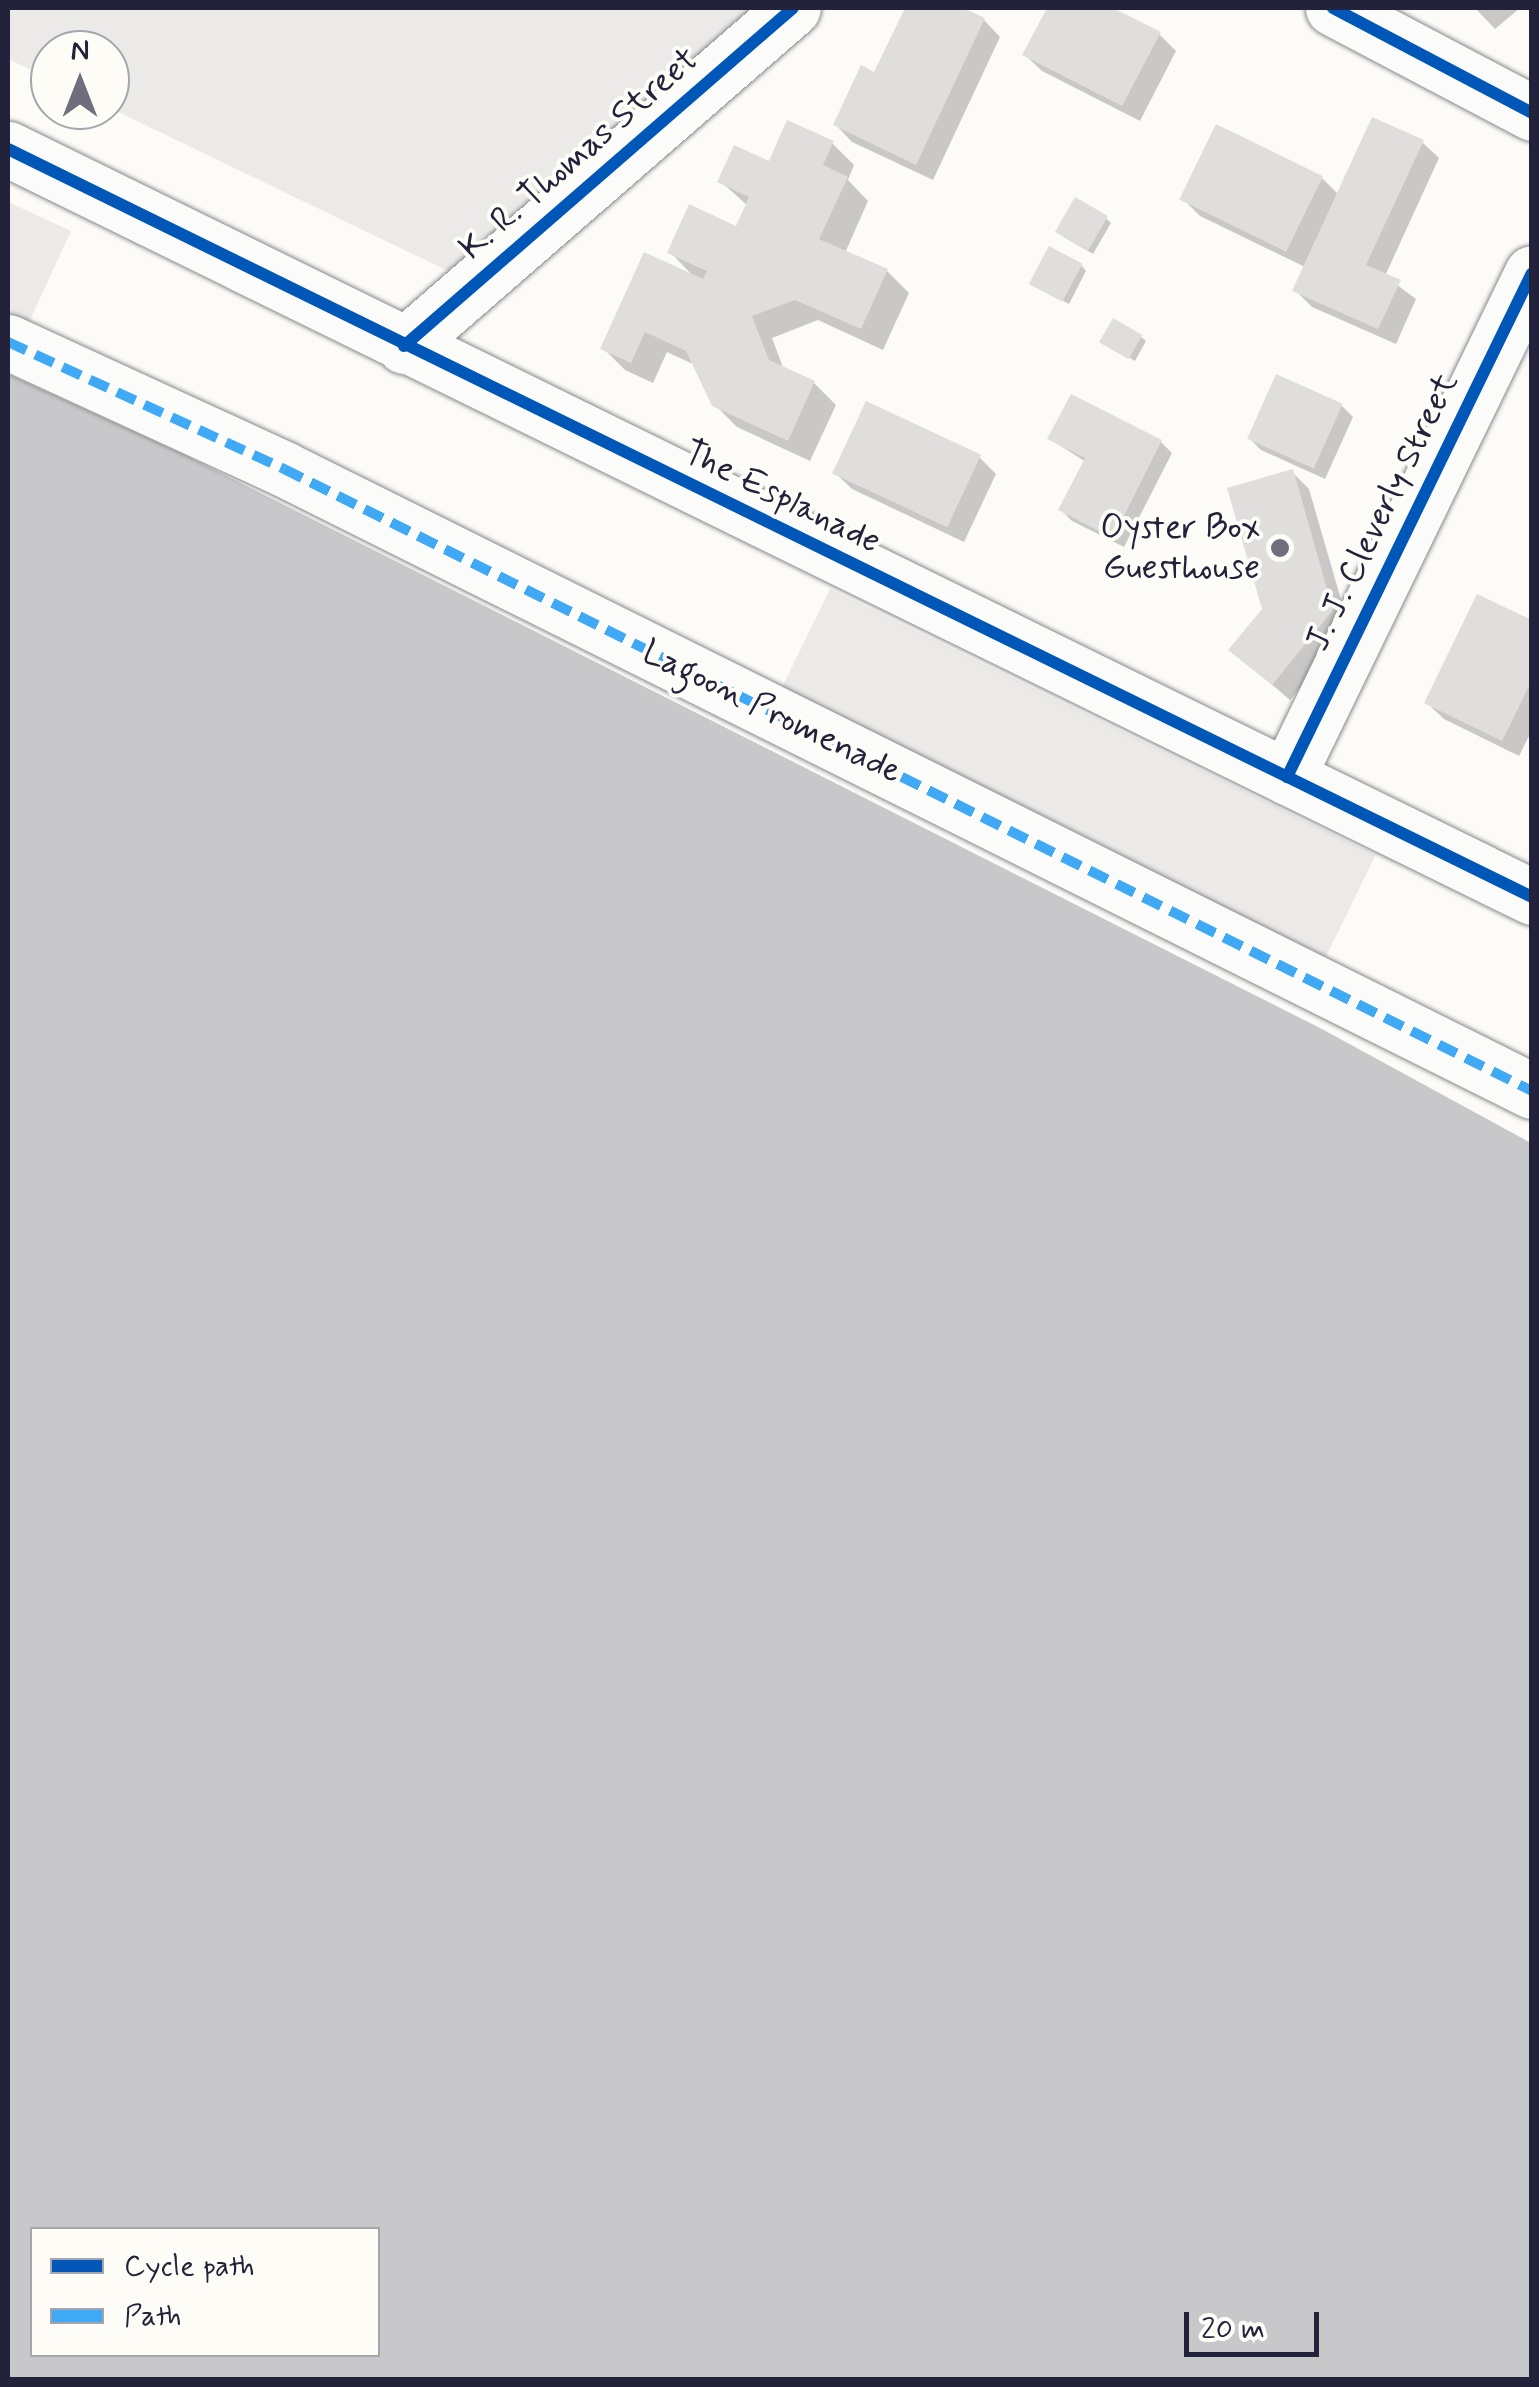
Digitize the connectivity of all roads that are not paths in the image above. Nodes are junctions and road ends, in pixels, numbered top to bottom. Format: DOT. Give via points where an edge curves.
graph roads {
  1 [pos="793,8"];
  2 [pos="1333,8"];
  3 [pos="1532,113"];
  4 [pos="8,150"];
  5 [pos="1532,273"];
  6 [pos="8,342"];
  7 [pos="404,346"];
  8 [pos="1287,777"];
  9 [pos="1532,897"];
  10 [pos="1532,1090"];
  1 -- 7 [label="street, K. R. Thomas Street"];
  2 -- 3 [label="street"];
  4 -- 7 [label="street, The Esplanade"];
  5 -- 8 [label="street, J. J. Cleverly Street"];
  6 -- 10 [label="street, Lagoon Promenade" via="284,469"];
  7 -- 8 [label="street, The Esplanade"];
  8 -- 9 [label="street, The Esplanade"];
}
